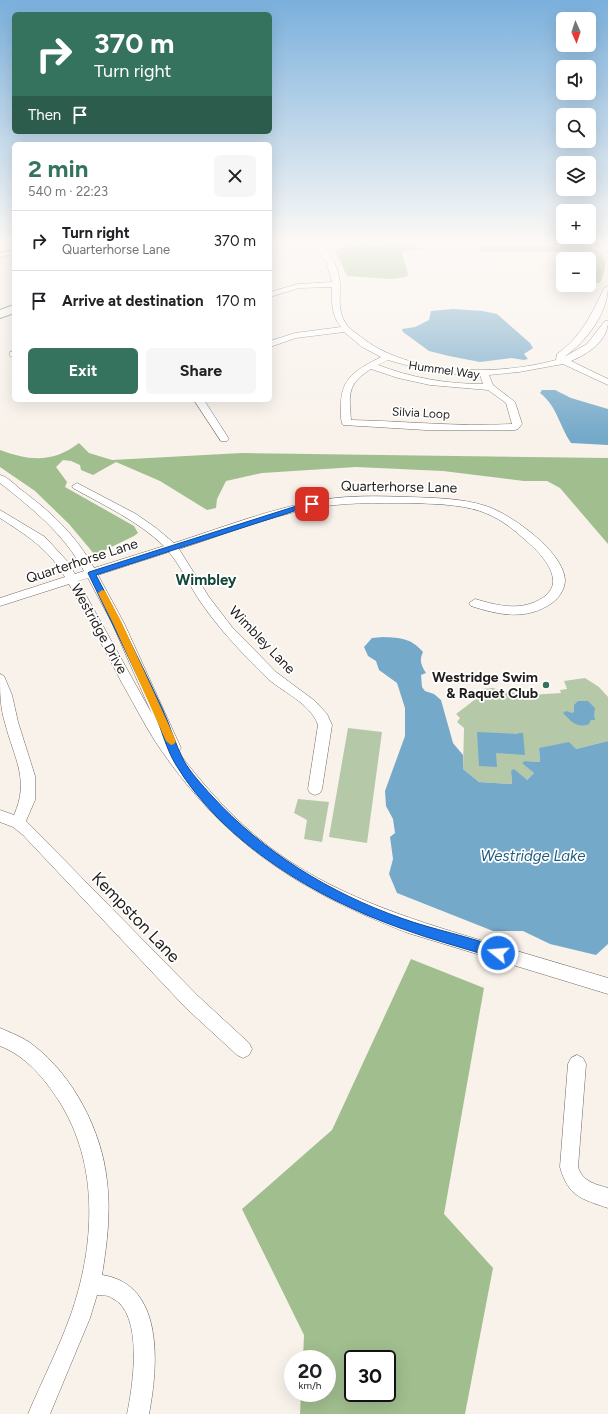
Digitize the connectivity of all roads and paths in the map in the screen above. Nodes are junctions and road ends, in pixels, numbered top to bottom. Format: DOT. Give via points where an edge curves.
graph roads {
  1 [pos="335,305"];
  2 [pos="600,305"];
  3 [pos="12,310"];
  4 [pos="0,314"];
  5 [pos="12,318"];
  6 [pos="0,322"];
  7 [pos="608,323"];
  8 [pos="346,329"];
  9 [pos="272,343"];
  10 [pos="388,356"];
  11 [pos="561,359"];
  12 [pos="372,366"];
  13 [pos="484,373"];
  14 [pos="608,382"];
  15 [pos="490,388"];
  16 [pos="204,402"];
  17 [pos="224,439"];
  18 [pos="0,478"];
  19 [pos="77,486"];
  20 [pos="0,514"];
  21 [pos="172,548"];
  22 [pos="92,573"];
  23 [pos="72,580"];
  24 [pos="0,602"];
  25 [pos="475,603"];
  26 [pos="0,679"];
  27 [pos="180,763"];
  28 [pos="315,789"];
  29 [pos="0,816"];
  30 [pos="18,823"];
  31 [pos="608,986"];
  32 [pos="0,1037"];
  33 [pos="243,1049"];
  34 [pos="577,1064"];
  35 [pos="608,1198"];
  36 [pos="90,1284"];
  37 [pos="39,1414"];
  38 [pos="138,1414"];
  1 -- 8 [label="street"];
  2 -- 11 [label="street" via="584,336"];
  3 -- 4 [label="main road"];
  5 -- 6 [label="main road"];
  7 -- 11 [label="street" via="592,344 582,352"];
  8 -- 9 [label="street" via="295,336"];
  8 -- 10 [label="street" via="366,345"];
  10 -- 12 [label="street, Silvia Loop"];
  10 -- 13 [label="street" via="436,369"];
  11 -- 13 [label="street" via="543,366 516,371"];
  11 -- 14 [label="street"];
  12 -- 15 [label="street, Hummel Way" via="427,382"];
  12 -- 15 [label="street, Silvia Loop" via="354,378 347,387 346,423 426,427 515,427 517,424 511,403"];
  13 -- 15 [label="street"];
  16 -- 17 [label="street"];
  18 -- 22 [label="street, Westridge Drive" via="25,496 57,525"];
  19 -- 21 [label="street, Wimbley Lane" via="146,526"];
  20 -- 23 [label="street, Westridge Drive" via="41,540 63,564"];
  21 -- 22 [label="street, Quarterhorse Lane"];
  21 -- 25 [label="street, Quarterhorse Lane" via="294,509 332,501 368,499 461,503 489,510 511,522 542,552 559,576 557,590 553,596 532,609 504,612"];
  21 -- 28 [label="street, Wimbley Lane" via="206,601 239,642 278,681 318,710 324,718"];
  22 -- 23 [label="street, Quarterhorse Lane"];
  22 -- 27 [label="street, Westridge Drive" via="127,643"];
  23 -- 24 [label="street, Quarterhorse Lane"];
  23 -- 27 [label="street, Westridge Drive" via="151,723"];
  26 -- 30 [label="street" via="28,776 28,800"];
  27 -- 31 [label="street, Westridge Drive" via="199,789 247,837 278,861 325,890 408,926"];
  29 -- 30 [label="street, Kempston Lane"];
  30 -- 33 [label="street, Kempston Lane" via="192,1002"];
  32 -- 36 [label="street" via="29,1051 44,1065 72,1104 85,1128 94,1155 99,1185 98,1238"];
  34 -- 35 [label="street" via="569,1167 571,1177 582,1190"];
  36 -- 37 [label="street" via="80,1318"];
  36 -- 38 [label="street" via="110,1286 123,1292 133,1303 140,1318 143,1373"];
}
